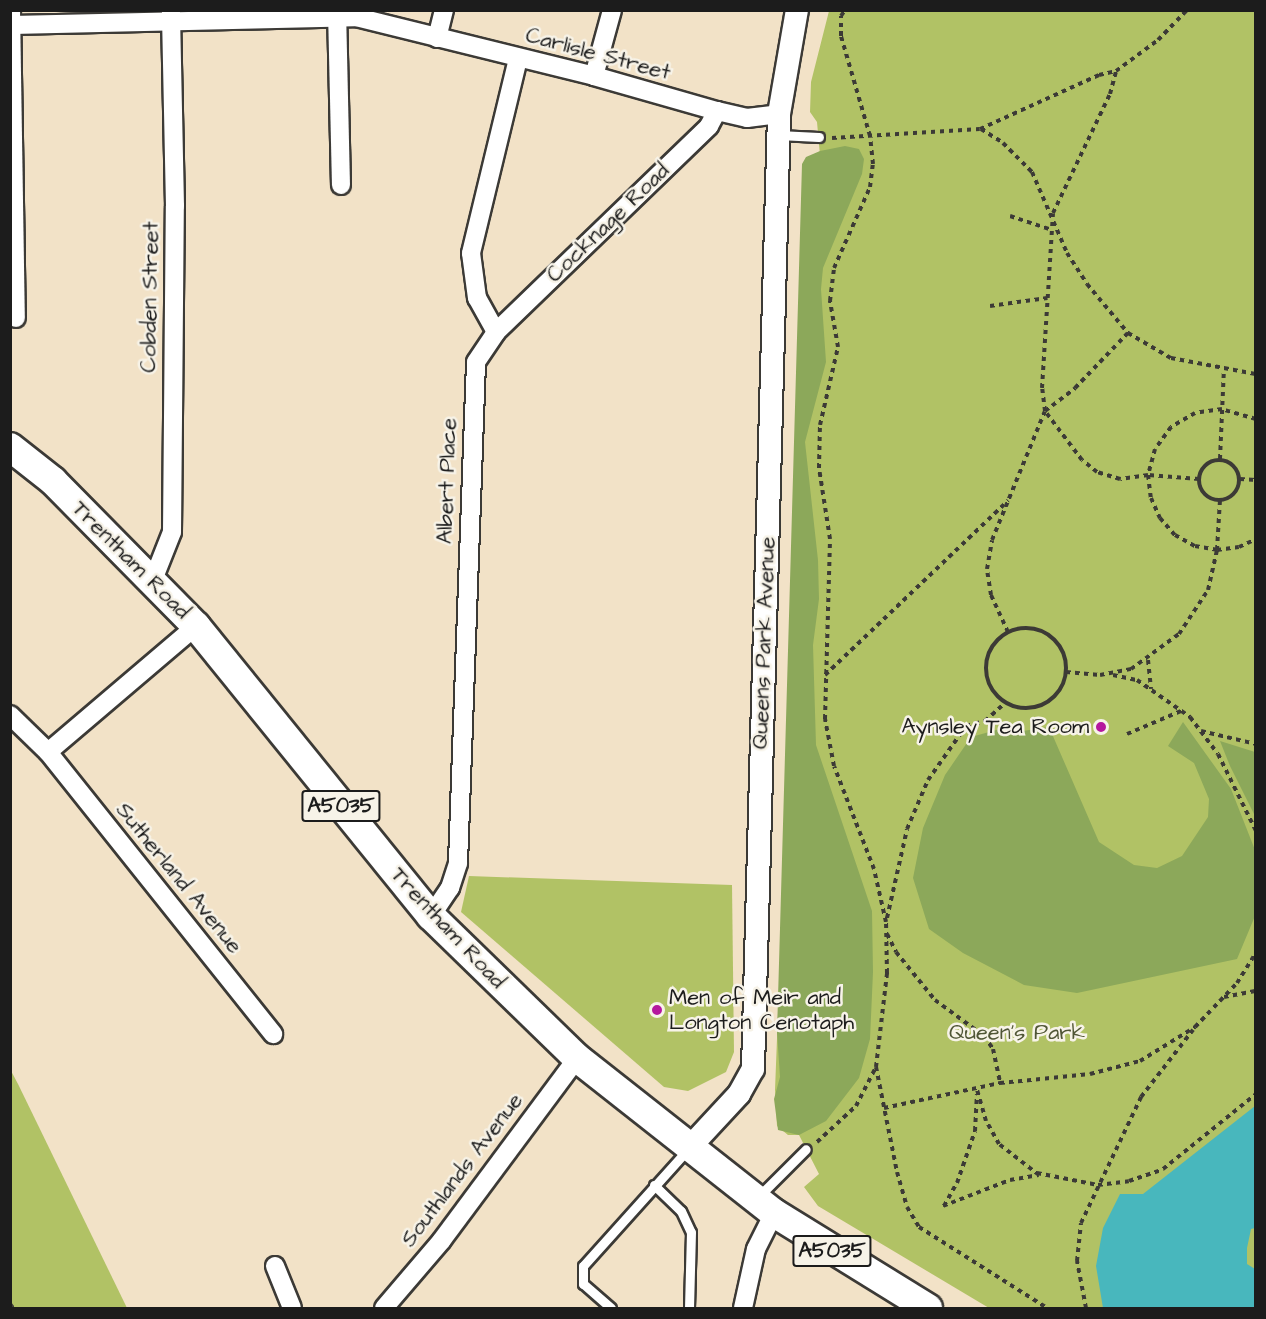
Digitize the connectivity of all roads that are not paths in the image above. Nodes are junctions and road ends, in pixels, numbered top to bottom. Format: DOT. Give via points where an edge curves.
graph roads {
  1 [pos="11,10"];
  2 [pos="444,10"];
  3 [pos="612,10"];
  4 [pos="797,10"];
  5 [pos="337,14"];
  6 [pos="171,16"];
  7 [pos="11,26"];
  8 [pos="437,38"];
  9 [pos="518,58"];
  10 [pos="594,76"];
  11 [pos="717,111"];
  12 [pos="778,125"];
  13 [pos="819,137"];
  14 [pos="341,185"];
  15 [pos="16,318"];
  16 [pos="496,332"];
  17 [pos="10,447"];
  18 [pos="153,580"];
  19 [pos="196,626"];
  20 [pos="10,715"];
  21 [pos="48,752"];
  22 [pos="431,916"];
  23 [pos="273,1034"];
  24 [pos="577,1058"];
  25 [pos="689,1148"];
  26 [pos="806,1149"];
  27 [pos="654,1185"];
  28 [pos="765,1206"];
  29 [pos="275,1266"];
  30 [pos="292,1308"];
  31 [pos="384,1308"];
  32 [pos="610,1308"];
  33 [pos="689,1308"];
  34 [pos="743,1308"];
  35 [pos="928,1308"];
  1 -- 7 [label="street"];
  2 -- 8 [label="street"];
  3 -- 10 [label="street"];
  4 -- 12 [label="street"];
  5 -- 6 [label="street, Carlisle Street"];
  5 -- 8 [label="street, Carlisle Street"];
  5 -- 14 [label="street"];
  6 -- 7 [label="street, Carlisle Street"];
  6 -- 18 [label="street, Cobden Street" via="175,206 172,532"];
  7 -- 15 [label="street"];
  8 -- 9 [label="street, Carlisle Street"];
  9 -- 10 [label="street, Carlisle Street"];
  9 -- 16 [label="street" via="471,253 477,298"];
  10 -- 11 [label="street, Carlisle Street"];
  11 -- 12 [label="street, Carlisle Street"];
  11 -- 16 [label="street, Cocknage Road" via="709,126"];
  12 -- 13 [label="lane"];
  12 -- 25 [label="street, Queens Park Avenue" via="753,1069 739,1094"];
  16 -- 22 [label="street, Albert Place" via="476,362 458,863 450,888"];
  17 -- 18 [label="main road, Trentham Road / A5035" via="53,481"];
  18 -- 19 [label="main road, Trentham Road / A5035"];
  19 -- 21 [label="street"];
  19 -- 22 [label="main road, Trentham Road / A5035"];
  20 -- 21 [label="street, Sutherland Avenue"];
  21 -- 23 [label="street, Sutherland Avenue"];
  22 -- 24 [label="main road, Trentham Road / A5035"];
  24 -- 25 [label="main road, Trentham Road / A5035"];
  24 -- 31 [label="street, Southlands Avenue" via="442,1240"];
  25 -- 27 [label="lane"];
  25 -- 28 [label="main road, Trentham Road / A5035"];
  26 -- 28 [label="lane"];
  27 -- 32 [label="lane" via="583,1266 584,1284"];
  27 -- 33 [label="lane" via="681,1211 691,1232"];
  28 -- 34 [label="street"];
  28 -- 35 [label="main road, Trentham Road / A5035"];
  29 -- 30 [label="street"];
}
